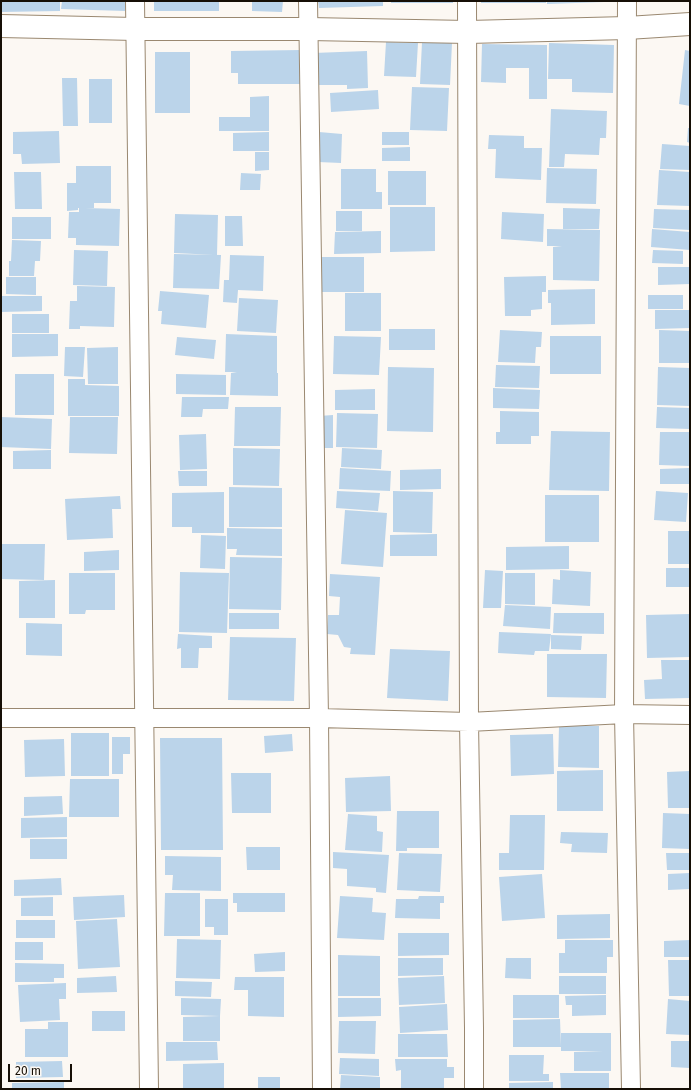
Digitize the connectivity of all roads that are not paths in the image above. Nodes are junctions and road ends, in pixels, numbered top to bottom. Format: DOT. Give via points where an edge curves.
graph roads {
  1 [pos="135,1"];
  2 [pos="308,1"];
  3 [pos="467,1"];
  4 [pos="627,1"];
  5 [pos="690,24"];
  6 [pos="1,26"];
  7 [pos="627,28"];
  8 [pos="135,29"];
  9 [pos="309,29"];
  10 [pos="468,32"];
  11 [pos="624,714"];
  12 [pos="690,714"];
  13 [pos="1,718"];
  14 [pos="145,718"];
  15 [pos="319,718"];
  16 [pos="469,722"];
  17 [pos="149,1089"];
  18 [pos="322,1089"];
  19 [pos="474,1089"];
  20 [pos="631,1089"];
  1 -- 8 [label="street"];
  2 -- 9 [label="street"];
  3 -- 10 [label="street"];
  4 -- 7 [label="street"];
  5 -- 7 [label="street"];
  6 -- 8 [label="street"];
  7 -- 10 [label="street"];
  7 -- 11 [label="street"];
  8 -- 9 [label="street"];
  8 -- 14 [label="street"];
  9 -- 10 [label="street"];
  9 -- 15 [label="street"];
  10 -- 16 [label="street"];
  11 -- 12 [label="street"];
  11 -- 16 [label="street"];
  11 -- 20 [label="street"];
  13 -- 14 [label="street"];
  14 -- 15 [label="street"];
  14 -- 17 [label="street"];
  15 -- 16 [label="street"];
  15 -- 18 [label="street"];
  16 -- 19 [label="street"];
}
